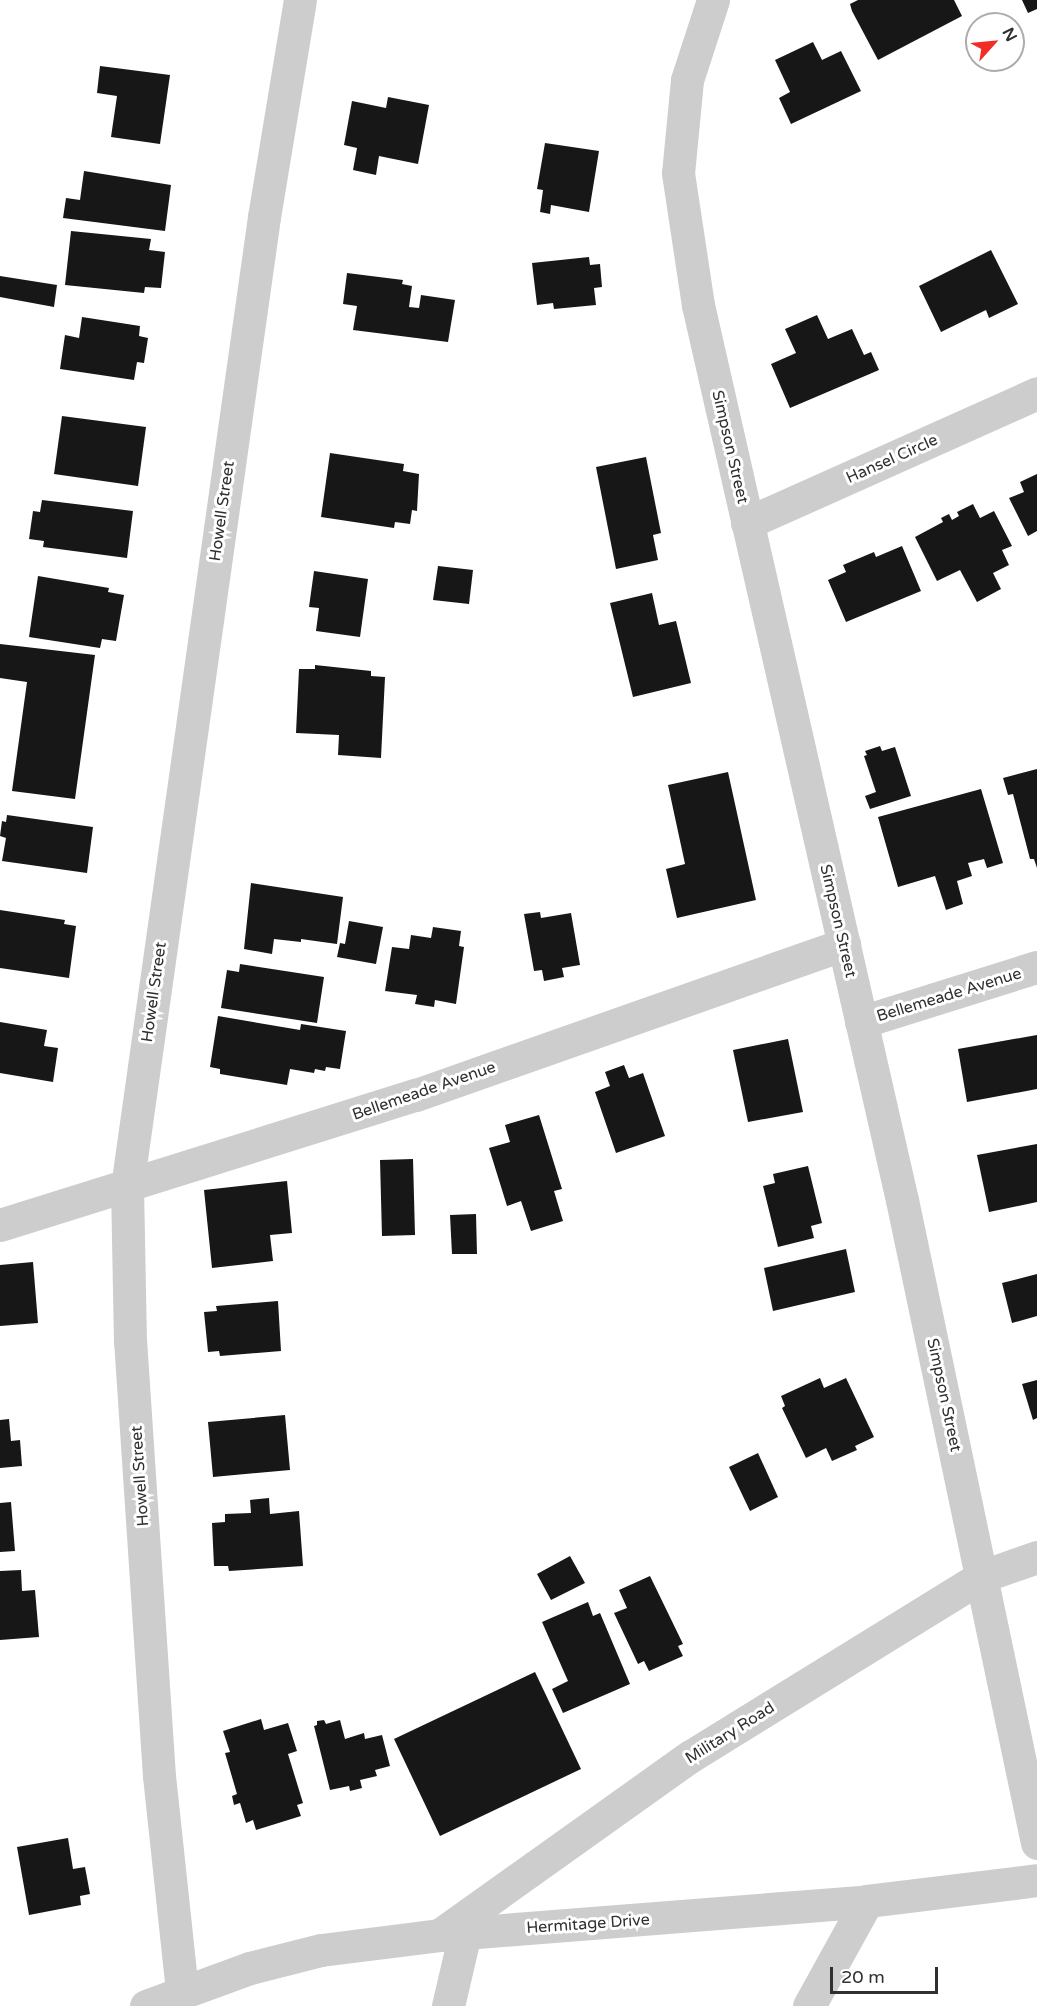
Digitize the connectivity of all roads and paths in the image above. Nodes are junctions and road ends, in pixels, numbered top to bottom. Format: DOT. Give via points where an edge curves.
graph roads {
  1 [pos="300,0"];
  2 [pos="713,0"];
  3 [pos="1037,393"];
  4 [pos="747,523"];
  5 [pos="844,944"];
  6 [pos="1037,967"];
  7 [pos="861,1022"];
  8 [pos="127,1187"];
  9 [pos="0,1225"];
  10 [pos="1037,1557"];
  11 [pos="983,1576"];
  12 [pos="1037,1843"];
  13 [pos="1037,1880"];
  14 [pos="867,1901"];
  15 [pos="452,1934"];
  16 [pos="182,1991"];
  17 [pos="146,2006"];
  18 [pos="448,2006"];
  19 [pos="809,2006"];
  1 -- 8 [label="street, Howell Street" via="264,217"];
  2 -- 4 [label="street, Simpson Street" via="687,80 678,173 698,305"];
  3 -- 4 [label="street, Hansel Circle"];
  4 -- 5 [label="street, Simpson Street"];
  5 -- 7 [label="street, Simpson Street"];
  5 -- 8 [label="street, Bellemeade Avenue" via="416,1095"];
  6 -- 7 [label="street, Bellemeade Avenue"];
  7 -- 11 [label="street, Simpson Street"];
  8 -- 9 [label="street, Bellemeade Avenue"];
  8 -- 16 [label="street, Howell Street" via="130,1342 159,1776"];
  10 -- 11 [label="street, Military Road"];
  11 -- 12 [label="street, Simpson Street"];
  11 -- 15 [label="street, Military Road" via="691,1756"];
  13 -- 14 [label="street, Hermitage Drive"];
  14 -- 15 [label="street, Hermitage Drive"];
  14 -- 19 [label="street"];
  15 -- 16 [label="street, Hermitage Drive" via="321,1950"];
  15 -- 18 [label="street"];
  16 -- 17 [label="street, Hermitage Drive"];
}
